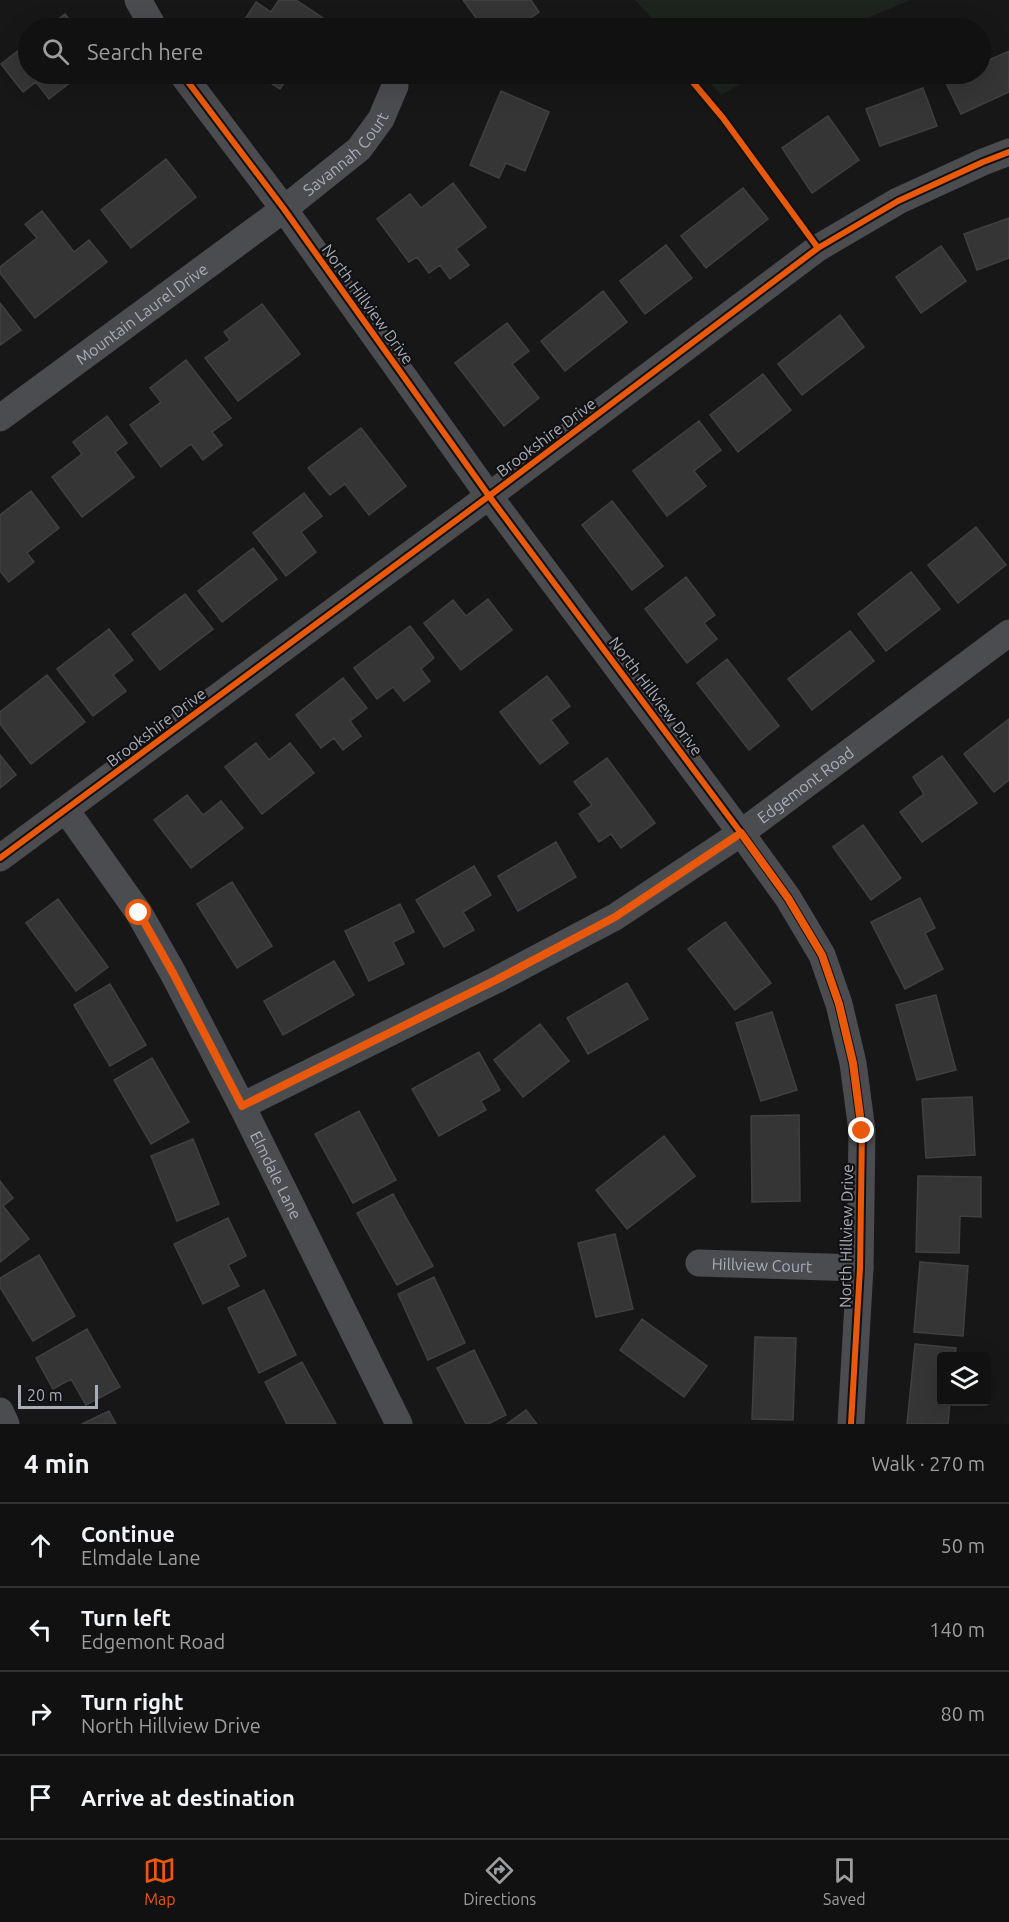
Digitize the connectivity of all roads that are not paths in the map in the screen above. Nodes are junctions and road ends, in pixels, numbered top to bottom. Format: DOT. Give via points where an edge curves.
graph roads {
  1 [pos="138,0"];
  2 [pos="148,18"];
  3 [pos="190,84"];
  4 [pos="395,86"];
  5 [pos="1009,152"];
  6 [pos="284,210"];
  7 [pos="0,418"];
  8 [pos="489,496"];
  9 [pos="1009,633"];
  10 [pos="66,810"];
  11 [pos="741,833"];
  12 [pos="0,858"];
  13 [pos="242,1106"];
  14 [pos="699,1263"];
  15 [pos="860,1268"];
  16 [pos="0,1411"];
  17 [pos="6,1424"];
  18 [pos="399,1424"];
  19 [pos="851,1424"];
  1 -- 2 [label="street"];
  3 -- 6 [label="street, North Hillview Drive"];
  4 -- 6 [label="street, Savannah Court" via="381,119 360,149"];
  5 -- 8 [label="street, Brookshire Drive" via="898,201 818,248"];
  6 -- 7 [label="street, Mountain Laurel Drive"];
  6 -- 8 [label="street, North Hillview Drive"];
  8 -- 10 [label="street, Brookshire Drive"];
  8 -- 11 [label="street, North Hillview Drive"];
  9 -- 11 [label="street, Edgemont Road"];
  10 -- 12 [label="street, Brookshire Drive"];
  10 -- 13 [label="street, Elmdale Lane" via="139,913"];
  11 -- 13 [label="street, Edgemont Road" via="615,917"];
  11 -- 15 [label="street, North Hillview Drive" via="788,898 822,955 839,1004 853,1063 862,1131"];
  13 -- 18 [label="street, Elmdale Lane"];
  14 -- 15 [label="street, Hillview Court"];
  15 -- 19 [label="street, North Hillview Drive"];
  16 -- 17 [label="street"];
}
